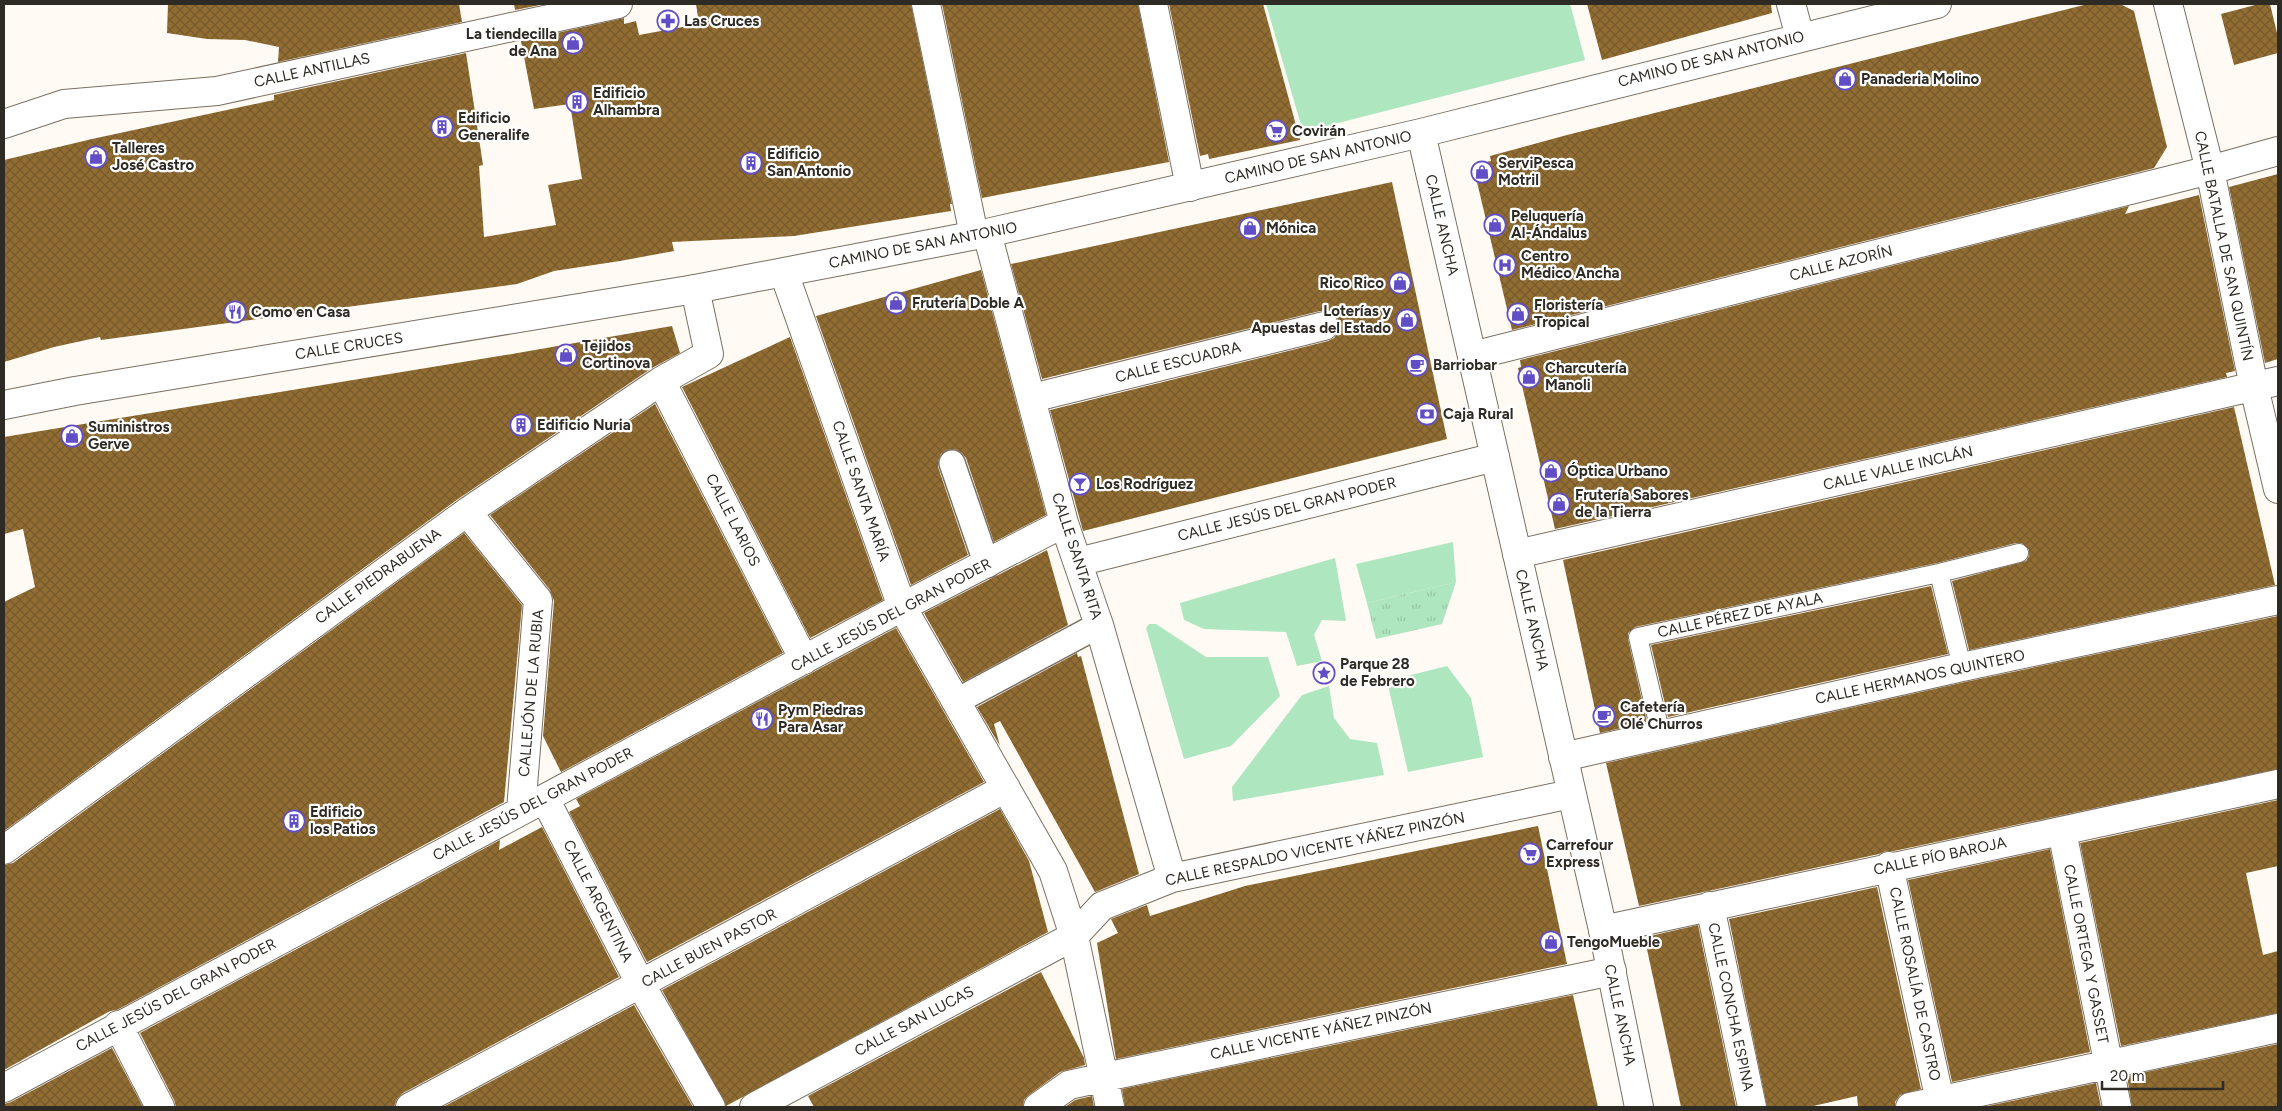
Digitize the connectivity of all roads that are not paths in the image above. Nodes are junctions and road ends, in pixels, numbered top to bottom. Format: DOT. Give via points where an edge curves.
graph roads {
  1 [pos="618,4"];
  2 [pos="926,4"];
  3 [pos="1153,4"];
  4 [pos="1791,4"];
  5 [pos="1937,4"];
  6 [pos="2168,4"];
  7 [pos="588,7"];
  8 [pos="1800,36"];
  9 [pos="4,124"];
  10 [pos="1421,133"];
  11 [pos="2278,151"];
  12 [pos="2210,170"];
  13 [pos="1190,187"];
  14 [pos="980,234"];
  15 [pos="784,273"];
  16 [pos="695,289"];
  17 [pos="1324,326"];
  18 [pos="1472,356"];
  19 [pos="661,381"];
  20 [pos="2266,384"];
  21 [pos="1032,398"];
  22 [pos="4,405"];
  23 [pos="1495,456"];
  24 [pos="952,463"];
  25 [pos="2278,489"];
  26 [pos="467,512"];
  27 [pos="1064,523"];
  28 [pos="2019,553"];
  29 [pos="1517,554"];
  30 [pos="1078,562"];
  31 [pos="987,564"];
  32 [pos="1940,573"];
  33 [pos="2278,600"];
  34 [pos="902,607"];
  35 [pos="1098,625"];
  36 [pos="804,660"];
  37 [pos="1962,667"];
  38 [pos="955,702"];
  39 [pos="1661,735"];
  40 [pos="1563,757"];
  41 [pos="2278,784"];
  42 [pos="1006,788"];
  43 [pos="1572,794"];
  44 [pos="533,804"];
  45 [pos="2062,831"];
  46 [pos="4,850"];
  47 [pos="1889,866"];
  48 [pos="1172,878"];
  49 [pos="1710,906"];
  50 [pos="1603,930"];
  51 [pos="1074,936"];
  52 [pos="1612,971"];
  53 [pos="642,985"];
  54 [pos="118,1025"];
  55 [pos="2278,1028"];
  56 [pos="2108,1065"];
  57 [pos="1105,1076"];
  58 [pos="4,1088"];
  59 [pos="1940,1101"];
  60 [pos="160,1107"];
  61 [pos="410,1107"];
  62 [pos="711,1107"];
  63 [pos="754,1107"];
  64 [pos="1038,1107"];
  65 [pos="1110,1107"];
  66 [pos="1639,1107"];
  67 [pos="1752,1107"];
  68 [pos="1910,1107"];
  69 [pos="2117,1107"];
  1 -- 7 [label="street, CALLE ANTILLAS"];
  2 -- 14 [label="street, CALLE SANTA RITA"];
  3 -- 13 [label="street"];
  4 -- 8 [label="street"];
  5 -- 8 [label="street, CAMINO DE SAN ANTONIO"];
  6 -- 12 [label="street, CALLE BATALLA DE SAN QUINTÍN"];
  7 -- 9 [label="street, CALLE ANTILLAS" via="217,91 64,104"];
  8 -- 10 [label="street, CAMINO DE SAN ANTONIO"];
  10 -- 13 [label="street, CAMINO DE SAN ANTONIO"];
  10 -- 18 [label="street, CALLE ANCHA"];
  11 -- 12 [label="street, CALLE AZORÍN"];
  12 -- 18 [label="street, CALLE AZORÍN"];
  12 -- 20 [label="street, CALLE BATALLA DE SAN QUINTÍN"];
  13 -- 14 [label="street, CAMINO DE SAN ANTONIO"];
  14 -- 15 [label="street, CAMINO DE SAN ANTONIO"];
  14 -- 21 [label="street, CALLE SANTA RITA"];
  15 -- 16 [label="street, CAMINO DE SAN ANTONIO"];
  15 -- 34 [label="street, CALLE SANTA MARÍA"];
  16 -- 19 [label="street, CALLE PIEDRABUENA" via="709,354"];
  16 -- 22 [label="street, CALLE CRUCES"];
  17 -- 21 [label="street, CALLE ESCUADRA"];
  18 -- 23 [label="street, CALLE ANCHA"];
  19 -- 26 [label="street, CALLE PIEDRABUENA"];
  19 -- 36 [label="street, CALLE LARIOS"];
  20 -- 25 [label="street, CALLE BATALLA DE SAN QUINTÍN"];
  20 -- 29 [label="street, CALLE VALLE INCLÁN"];
  21 -- 27 [label="street, CALLE SANTA RITA"];
  23 -- 29 [label="street, CALLE ANCHA"];
  23 -- 30 [label="street, CALLE JESÚS DEL GRAN PODER"];
  24 -- 31 [label="street"];
  26 -- 44 [label="street, CALLEJÓN DE LA RUBIA" via="538,600"];
  26 -- 46 [label="street, CALLE PIEDRABUENA"];
  27 -- 30 [label="street, CALLE SANTA RITA"];
  27 -- 31 [label="street, CALLE JESÚS DEL GRAN PODER"];
  28 -- 32 [label="lane, CALLE PÉREZ DE AYALA"];
  29 -- 40 [label="street, CALLE ANCHA"];
  30 -- 35 [label="street, CALLE SANTA RITA"];
  31 -- 34 [label="street, CALLE JESÚS DEL GRAN PODER"];
  32 -- 37 [label="lane"];
  32 -- 39 [label="lane, CALLE PÉREZ DE AYALA" via="1638,637"];
  33 -- 37 [label="street, CALLE HERMANOS QUINTERO"];
  34 -- 36 [label="street, CALLE JESÚS DEL GRAN PODER"];
  34 -- 38 [label="street, CALLE SANTA MARÍA"];
  35 -- 38 [label="street"];
  35 -- 48 [label="street, CALLE SANTA RITA"];
  36 -- 44 [label="street, CALLE JESÚS DEL GRAN PODER"];
  37 -- 39 [label="street, CALLE HERMANOS QUINTERO"];
  38 -- 42 [label="street, CALLE SANTA MARÍA"];
  39 -- 40 [label="street, CALLE HERMANOS QUINTERO"];
  40 -- 43 [label="street, CALLE ANCHA"];
  41 -- 45 [label="street, CALLE PÍO BAROJA"];
  42 -- 51 [label="street, CALLE SANTA MARÍA" via="1053,871"];
  42 -- 53 [label="street, CALLE BUEN PASTOR"];
  43 -- 48 [label="street, CALLE RESPALDO VICENTE YÁÑEZ PINZÓN"];
  43 -- 50 [label="street, CALLE ANCHA"];
  44 -- 53 [label="street, CALLE ARGENTINA"];
  44 -- 54 [label="street, CALLE JESÚS DEL GRAN PODER"];
  45 -- 47 [label="street, CALLE PÍO BAROJA"];
  45 -- 56 [label="street, CALLE ORTEGA Y GASSET"];
  47 -- 49 [label="street, CALLE PÍO BAROJA"];
  47 -- 59 [label="street, CALLE ROSALÍA DE CASTRO"];
  48 -- 51 [label="street, CALLE RESPALDO VICENTE YÁÑEZ PINZÓN" via="1102,906"];
  49 -- 50 [label="street, CALLE PÍO BAROJA"];
  49 -- 67 [label="street, CALLE CONCHA ESPINA"];
  50 -- 52 [label="street, CALLE ANCHA"];
  51 -- 57 [label="street, CALLE SANTA MARÍA"];
  51 -- 63 [label="street, CALLE SAN LUCAS"];
  52 -- 57 [label="street, CALLE VICENTE YÁÑEZ PINZÓN"];
  52 -- 66 [label="street, CALLE ANCHA"];
  53 -- 61 [label="street, CALLE BUEN PASTOR"];
  53 -- 62 [label="street, CALLE ARGENTINA"];
  54 -- 58 [label="street, CALLE JESÚS DEL GRAN PODER"];
  54 -- 60 [label="street"];
  55 -- 56 [label="street"];
  56 -- 59 [label="street"];
  56 -- 69 [label="street, CALLE ORTEGA Y GASSET"];
  57 -- 64 [label="street, CALLE VICENTE YÁÑEZ PINZÓN" via="1069,1085"];
  57 -- 65 [label="street, CALLE SANTA MARÍA"];
  59 -- 68 [label="street"];
}
